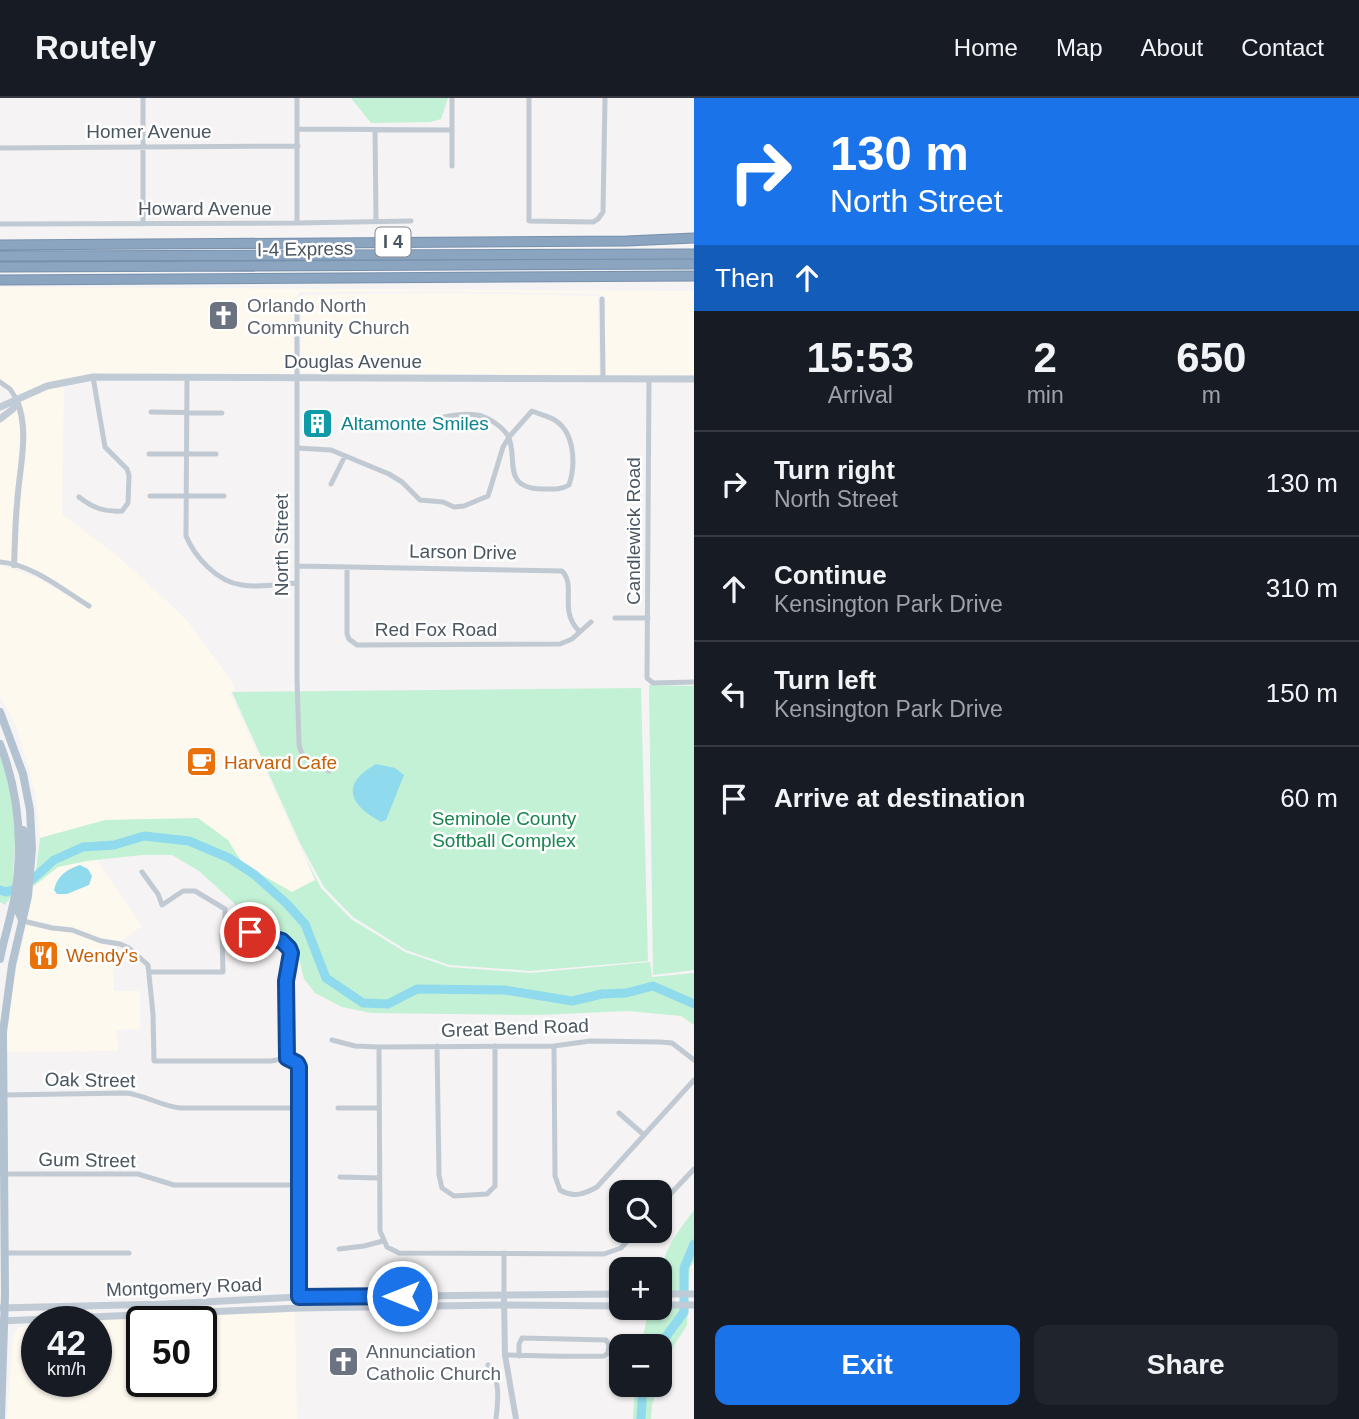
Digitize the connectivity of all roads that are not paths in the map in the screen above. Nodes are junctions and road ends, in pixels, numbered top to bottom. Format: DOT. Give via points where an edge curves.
graph roads {
  1 [pos="143,98"];
  2 [pos="297,98"];
  3 [pos="452,98"];
  4 [pos="530,98"];
  5 [pos="605,98"];
  6 [pos="298,129"];
  7 [pos="375,130"];
  8 [pos="452,130"];
  9 [pos="298,146"];
  10 [pos="142,147"];
  11 [pos="0,148"];
  12 [pos="452,166"];
  13 [pos="411,220"];
  14 [pos="376,221"];
  15 [pos="297,223"];
  16 [pos="0,224"];
  17 [pos="143,224"];
  18 [pos="694,238"];
  19 [pos="1,244"];
  20 [pos="694,254"];
  21 [pos="0,256"];
  22 [pos="694,264"];
  23 [pos="0,267"];
  24 [pos="694,276"];
  25 [pos="0,280"];
  26 [pos="603,299"];
  27 [pos="297,303"];
  28 [pos="93,377"];
  29 [pos="187,377"];
  30 [pos="297,377"];
  31 [pos="603,378"];
  32 [pos="649,379"];
  33 [pos="694,379"];
  34 [pos="0,382"];
  35 [pos="17,400"];
  36 [pos="0,407"];
  37 [pos="151,412"];
  38 [pos="187,412"];
  39 [pos="222,413"];
  40 [pos="444,417"];
  41 [pos="0,419"];
  42 [pos="509,437"];
  43 [pos="297,448"];
  44 [pos="149,454"];
  45 [pos="186,454"];
  46 [pos="216,454"];
  47 [pos="345,456"];
  48 [pos="331,484"];
  49 [pos="79,496"];
  50 [pos="150,496"];
  51 [pos="186,496"];
  52 [pos="224,496"];
  53 [pos="0,562"];
  54 [pos="14,565"];
  55 [pos="297,566"];
  56 [pos="347,566"];
  57 [pos="297,583"];
  58 [pos="89,606"];
  59 [pos="615,618"];
  60 [pos="648,618"];
  61 [pos="591,622"];
  62 [pos="579,631"];
  63 [pos="351,641"];
  64 [pos="345,646"];
  65 [pos="694,682"];
  66 [pos="0,712"];
  67 [pos="0,744"];
  68 [pos="17,752"];
  69 [pos="5,756"];
  70 [pos="329,771"];
  71 [pos="142,872"];
  72 [pos="20,877"];
  73 [pos="23,921"];
  74 [pos="225,924"];
  75 [pos="0,959"];
  76 [pos="149,972"];
  77 [pos="332,1040"];
  78 [pos="437,1046"];
  79 [pos="495,1046"];
  80 [pos="554,1046"];
  81 [pos="379,1047"];
  82 [pos="287,1058"];
  83 [pos="694,1060"];
  84 [pos="694,1080"];
  85 [pos="3,1095"];
  86 [pos="300,1108"];
  87 [pos="338,1108"];
  88 [pos="380,1108"];
  89 [pos="620,1113"];
  90 [pos="644,1135"];
  91 [pos="694,1169"];
  92 [pos="2,1174"];
  93 [pos="340,1177"];
  94 [pos="380,1178"];
  95 [pos="299,1185"];
  96 [pos="672,1192"];
  97 [pos="383,1241"];
  98 [pos="625,1243"];
  99 [pos="339,1249"];
  100 [pos="129,1253"];
  101 [pos="504,1253"];
  102 [pos="5,1254"];
  103 [pos="609,1294"];
  104 [pos="672,1294"];
  105 [pos="694,1294"];
  106 [pos="504,1295"];
  107 [pos="299,1297"];
  108 [pos="504,1305"];
  109 [pos="672,1305"];
  110 [pos="694,1305"];
  111 [pos="609,1306"];
  112 [pos="2,1308"];
  113 [pos="2,1321"];
  114 [pos="505,1355"];
  115 [pos="519,1356"];
  116 [pos="488,1364"];
  117 [pos="1,1419"];
  118 [pos="496,1419"];
  119 [pos="516,1419"];
  1 -- 10 [label="street"];
  2 -- 6 [label="street"];
  3 -- 8 [label="street"];
  4 -- 5 [label="street" via="529,221 593,222 603,212"];
  6 -- 7 [label="street"];
  6 -- 9 [label="street"];
  7 -- 8 [label="street"];
  7 -- 14 [label="street"];
  8 -- 12 [label="street"];
  9 -- 10 [label="street, Homer Avenue"];
  9 -- 15 [label="street"];
  10 -- 11 [label="street, Homer Avenue"];
  10 -- 17 [label="street"];
  13 -- 14 [label="street, Howard Avenue"];
  14 -- 15 [label="street, Howard Avenue"];
  15 -- 17 [label="street, Howard Avenue"];
  16 -- 17 [label="street, Howard Avenue"];
  18 -- 19 [label="highway, I 4"];
  20 -- 21 [label="highway, I-4 Express"];
  22 -- 23 [label="highway, I-4 Express"];
  24 -- 25 [label="highway, I 4"];
  26 -- 31 [label="street"];
  27 -- 30 [label="street, North Street"];
  28 -- 29 [label="main road, Douglas Avenue"];
  28 -- 35 [label="main road, Douglas Avenue" via="47,386"];
  28 -- 49 [label="street" via="104,447 129,475 128,503 122,511 97,509"];
  29 -- 30 [label="main road, Douglas Avenue"];
  29 -- 38 [label="street"];
  30 -- 31 [label="main road, Douglas Avenue"];
  30 -- 43 [label="street, North Street"];
  31 -- 32 [label="main road, Douglas Avenue"];
  32 -- 33 [label="main road, Douglas Avenue"];
  32 -- 60 [label="street, Candlewick Road"];
  34 -- 35 [label="street"];
  35 -- 36 [label="main road, Douglas Avenue"];
  35 -- 41 [label="main road"];
  35 -- 54 [label="street" via="24,434"];
  37 -- 38 [label="street"];
  38 -- 39 [label="street"];
  38 -- 45 [label="street"];
  40 -- 42 [label="street" via="478,415"];
  42 -- 42 [label="street" via="532,411 554,419 570,438 569,485 554,489 525,486 512,468"];
  42 -- 47 [label="street" via="488,496 464,506 420,500 389,474"];
  43 -- 47 [label="street" via="331,450"];
  43 -- 55 [label="street, North Street"];
  44 -- 45 [label="street"];
  45 -- 46 [label="street"];
  45 -- 51 [label="street"];
  47 -- 48 [label="street"];
  50 -- 51 [label="street"];
  51 -- 52 [label="street"];
  51 -- 57 [label="street" via="186,536 204,564 242,585"];
  53 -- 54 [label="street"];
  54 -- 58 [label="street"];
  55 -- 56 [label="street, Larson Drive"];
  55 -- 57 [label="street, North Street"];
  56 -- 62 [label="street, Larson Drive" via="562,571 567,581 569,619"];
  56 -- 63 [label="street, Red Fox Road" via="347,634"];
  57 -- 70 [label="street, North Street" via="300,751 308,761"];
  59 -- 60 [label="street"];
  60 -- 65 [label="street, Candlewick Road" via="647,678 650,682"];
  61 -- 62 [label="street, Red Fox Road"];
  62 -- 63 [label="street, Red Fox Road" via="560,644 357,645"];
  63 -- 64 [label="street"];
  66 -- 68 [label="main road"];
  67 -- 69 [label="main road"];
  68 -- 69 [label="street"];
  68 -- 73 [label="main road" via="30,810 32,866"];
  69 -- 72 [label="main road" via="24,831"];
  71 -- 74 [label="street" via="162,905 183,891 195,891 225,909"];
  72 -- 73 [label="main road" via="19,914"];
  72 -- 75 [label="main road"];
  73 -- 76 [label="street" via="120,944 137,954"];
  73 -- 85 [label="main road" via="5,1011"];
  74 -- 76 [label="street" via="223,972"];
  74 -- 82 [label="street" via="282,941 289,948"];
  76 -- 82 [label="street" via="154,1061"];
  77 -- 81 [label="street, Great Bend Road"];
  78 -- 79 [label="street, Great Bend Road"];
  78 -- 79 [label="street" via="439,1175 442,1188 454,1196 487,1194 495,1185"];
  78 -- 81 [label="street, Great Bend Road"];
  79 -- 80 [label="street, Great Bend Road"];
  80 -- 83 [label="street, Great Bend Road" via="590,1041 660,1042 672,1044"];
  80 -- 90 [label="street" via="555,1176 560,1190 579,1195 597,1186"];
  81 -- 88 [label="street"];
  82 -- 86 [label="street" via="297,1063"];
  84 -- 90 [label="street"];
  85 -- 86 [label="street, Oak Street" via="126,1093 180,1108"];
  85 -- 92 [label="main road"];
  86 -- 95 [label="street"];
  87 -- 88 [label="street"];
  88 -- 94 [label="street"];
  89 -- 90 [label="street"];
  91 -- 96 [label="street"];
  92 -- 95 [label="street, Gum Street" via="138,1174 174,1185"];
  92 -- 102 [label="main road"];
  93 -- 94 [label="street"];
  94 -- 97 [label="street"];
  95 -- 107 [label="street"];
  97 -- 99 [label="street"];
  97 -- 101 [label="street" via="399,1253"];
  98 -- 101 [label="street" via="604,1254"];
  100 -- 102 [label="street"];
  101 -- 106 [label="street"];
  102 -- 112 [label="main road"];
  103 -- 106 [label="main road, Montgomery Road"];
  104 -- 105 [label="main road"];
  106 -- 107 [label="main road, Montgomery Road"];
  106 -- 108 [label="street"];
  107 -- 112 [label="main road, Montgomery Road"];
  108 -- 111 [label="main road, Montgomery Road"];
  108 -- 113 [label="main road, Montgomery Road" via="299,1308"];
  108 -- 114 [label="street"];
  109 -- 110 [label="main road"];
  112 -- 113 [label="main road"];
  113 -- 117 [label="main road"];
  114 -- 115 [label="street"];
  114 -- 119 [label="street"];
  115 -- 115 [label="street" via="522,1338 606,1340 609,1345 608,1353 599,1356"];
  116 -- 118 [label="street" via="497,1381"];
}
